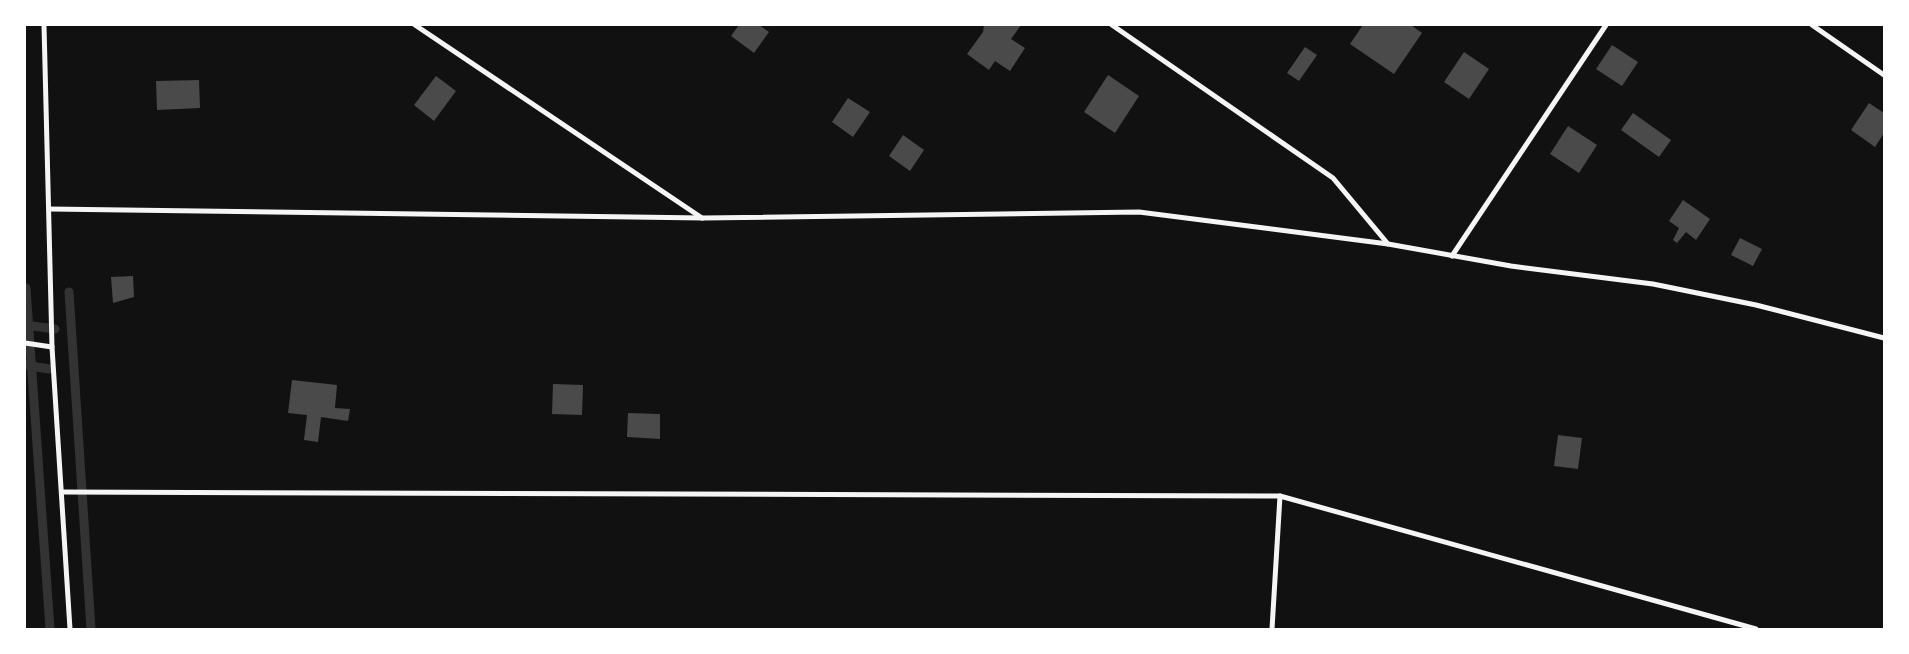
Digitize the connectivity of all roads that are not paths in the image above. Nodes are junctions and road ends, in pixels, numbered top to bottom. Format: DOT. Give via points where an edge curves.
graph roads {
  1 [pos="44,25"];
  2 [pos="416,25"];
  3 [pos="1112,25"];
  4 [pos="1606,25"];
  5 [pos="1812,25"];
  6 [pos="1884,75"];
  7 [pos="49,208"];
  8 [pos="703,218"];
  9 [pos="1388,244"];
  10 [pos="1452,256"];
  11 [pos="1884,338"];
  12 [pos="25,343"];
  13 [pos="52,347"];
  14 [pos="62,492"];
  15 [pos="1280,496"];
  16 [pos="70,629"];
  17 [pos="1272,629"];
  18 [pos="1756,629"];
  1 -- 7 [label="street"];
  2 -- 8 [label="street"];
  3 -- 9 [label="street" via="1333,178"];
  4 -- 10 [label="street"];
  5 -- 6 [label="street"];
  7 -- 8 [label="street"];
  7 -- 13 [label="street"];
  8 -- 9 [label="street" via="1139,212"];
  9 -- 10 [label="street"];
  10 -- 11 [label="street" via="1653,284 1756,305"];
  12 -- 13 [label="street"];
  13 -- 14 [label="street"];
  14 -- 15 [label="street"];
  14 -- 16 [label="street"];
  15 -- 17 [label="street"];
  15 -- 18 [label="street"];
}
